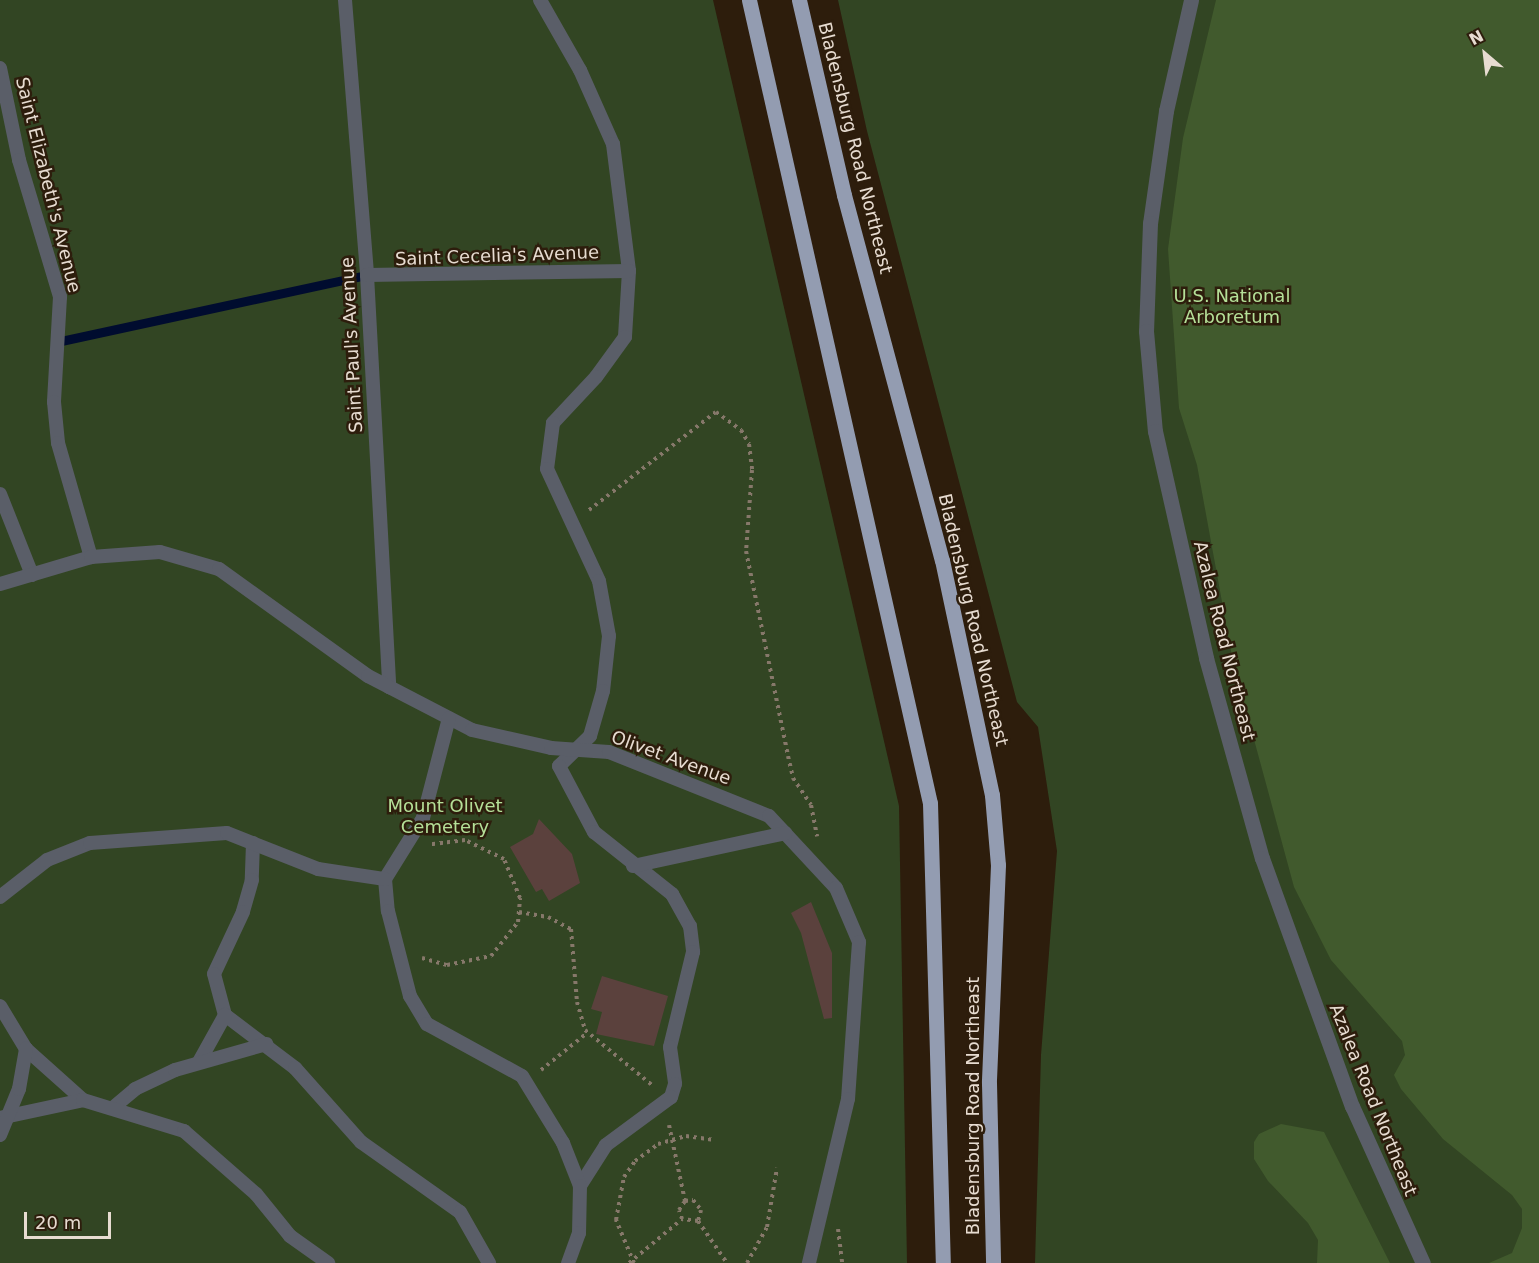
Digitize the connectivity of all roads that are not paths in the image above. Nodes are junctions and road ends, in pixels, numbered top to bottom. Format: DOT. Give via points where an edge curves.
graph roads {
  1 [pos="345,0"];
  2 [pos="540,0"];
  3 [pos="749,0"];
  4 [pos="799,0"];
  5 [pos="1191,0"];
  6 [pos="0,68"];
  7 [pos="629,271"];
  8 [pos="367,275"];
  9 [pos="0,495"];
  10 [pos="91,557"];
  11 [pos="32,575"];
  12 [pos="0,584"];
  13 [pos="389,687"];
  14 [pos="448,718"];
  15 [pos="575,749"];
  16 [pos="785,833"];
  17 [pos="253,843"];
  18 [pos="633,866"];
  19 [pos="385,879"];
  20 [pos="0,897"];
  21 [pos="0,1006"];
  22 [pos="225,1015"];
  23 [pos="266,1044"];
  24 [pos="26,1050"];
  25 [pos="199,1062"];
  26 [pos="83,1100"];
  27 [pos="115,1106"];
  28 [pos="5,1118"];
  29 [pos="0,1135"];
  30 [pos="580,1186"];
  31 [pos="328,1263"];
  32 [pos="489,1263"];
  33 [pos="568,1263"];
  34 [pos="809,1263"];
  35 [pos="943,1263"];
  36 [pos="993,1263"];
  37 [pos="1423,1263"];
  1 -- 8 [label="lane, Saint Paul's Avenue"];
  2 -- 7 [label="lane" via="580,70 613,144"];
  3 -- 35 [label="main road, Bladensburg Road Northeast" via="930,803"];
  4 -- 36 [label="main road, Bladensburg Road Northeast" via="844,195 942,560 992,795 998,865 989,1083"];
  5 -- 37 [label="street, Azalea Road Northeast" via="1166,111 1150,223 1146,321 1155,431 1209,668 1262,858 1339,1075"];
  6 -- 10 [label="lane, Saint Elizabeth's Avenue" via="19,160 60,297 54,402 58,443"];
  7 -- 8 [label="lane, Saint Cecelia's Avenue"];
  7 -- 15 [label="lane" via="625,337 596,377 553,423 547,469 599,581 609,636 600,702 590,736"];
  8 -- 13 [label="lane, Saint Paul's Avenue"];
  9 -- 11 [label="lane" via="10,510"];
  10 -- 11 [label="lane, Olivet Avenue"];
  10 -- 13 [label="lane, Olivet Avenue" via="160,552 219,569 286,620"];
  11 -- 12 [label="lane, Olivet Avenue"];
  13 -- 14 [label="lane, Olivet Avenue"];
  14 -- 15 [label="lane, Olivet Avenue" via="472,730"];
  14 -- 19 [label="lane" via="423,818"];
  15 -- 16 [label="lane, Olivet Avenue" via="609,752 708,789 769,816"];
  15 -- 18 [label="lane" via="559,766 576,806 594,832"];
  16 -- 18 [label="lane"];
  16 -- 34 [label="lane, Olivet Avenue" via="836,888 859,942 848,1100"];
  17 -- 19 [label="lane" via="334,874"];
  17 -- 20 [label="lane" via="227,833 90,843 47,860"];
  17 -- 22 [label="lane" via="252,880 243,912 214,974"];
  18 -- 30 [label="lane" via="672,894 690,926 693,952 670,1047 675,1084 668,1100 606,1145"];
  19 -- 30 [label="lane" via="410,996 427,1024 527,1082 563,1143"];
  21 -- 24 [label="lane"];
  22 -- 23 [label="lane"];
  22 -- 25 [label="lane"];
  23 -- 25 [label="lane"];
  23 -- 32 [label="lane" via="295,1068 361,1142 460,1212"];
  24 -- 26 [label="lane"];
  24 -- 28 [label="lane"];
  25 -- 27 [label="lane" via="135,1089"];
  26 -- 27 [label="lane"];
  26 -- 28 [label="lane"];
  27 -- 31 [label="lane" via="184,1131 256,1194 290,1236"];
  28 -- 29 [label="lane"];
  30 -- 33 [label="lane" via="579,1233"];
}
